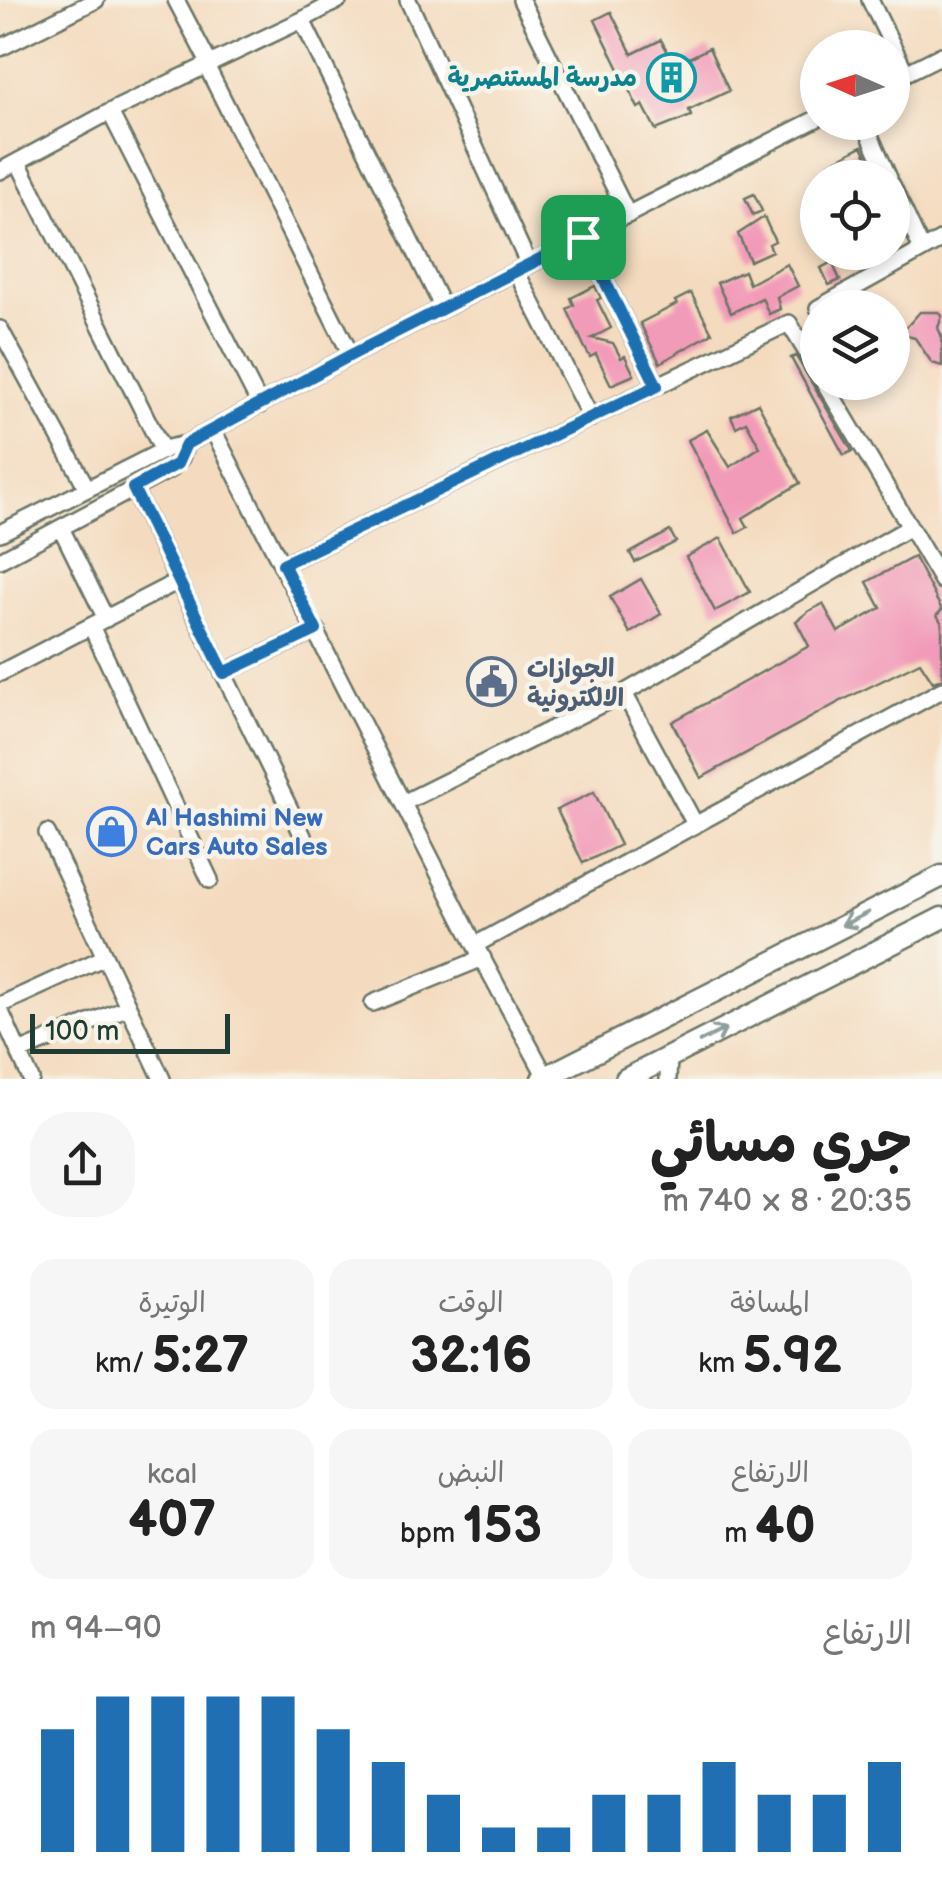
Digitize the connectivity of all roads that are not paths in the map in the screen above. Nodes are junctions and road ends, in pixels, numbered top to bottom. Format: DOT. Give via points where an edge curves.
graph roads {
  1 [pos="96,0"];
  2 [pos="176,0"];
  3 [pos="339,0"];
  4 [pos="408,0"];
  5 [pos="521,0"];
  6 [pos="870,0"];
  7 [pos="302,20"];
  8 [pos="881,30"];
  9 [pos="0,48"];
  10 [pos="942,55"];
  11 [pos="207,64"];
  12 [pos="910,71"];
  13 [pos="110,112"];
  14 [pos="800,127"];
  15 [pos="18,162"];
  16 [pos="0,171"];
  17 [pos="628,215"];
  18 [pos="910,224"];
  19 [pos="583,237"];
  20 [pos="942,239"];
  21 [pos="922,250"];
  22 [pos="522,268"];
  23 [pos="850,290"];
  24 [pos="443,308"];
  25 [pos="800,317"];
  26 [pos="789,323"];
  27 [pos="0,329"];
  28 [pos="800,341"];
  29 [pos="351,355"];
  30 [pos="657,386"];
  31 [pos="835,400"];
  32 [pos="260,405"];
  33 [pos="591,418"];
  34 [pos="213,430"];
  35 [pos="186,444"];
  36 [pos="163,451"];
  37 [pos="88,488"];
  38 [pos="133,488"];
  39 [pos="910,527"];
  40 [pos="62,528"];
  41 [pos="0,533"];
  42 [pos="0,560"];
  43 [pos="283,564"];
  44 [pos="178,581"];
  45 [pos="942,581"];
  46 [pos="98,622"];
  47 [pos="316,630"];
  48 [pos="224,673"];
  49 [pos="0,674"];
  50 [pos="942,690"];
  51 [pos="624,693"];
  52 [pos="405,802"];
  53 [pos="695,824"];
  54 [pos="48,833"];
  55 [pos="303,836"];
  56 [pos="942,876"];
  57 [pos="210,880"];
  58 [pos="942,918"];
  59 [pos="479,951"];
  60 [pos="105,956"];
  61 [pos="372,1003"];
  62 [pos="0,1007"];
  63 [pos="128,1007"];
  64 [pos="19,1052"];
  65 [pos="669,1057"];
  66 [pos="544,1078"];
  67 [pos="31,1079"];
  68 [pos="162,1079"];
  69 [pos="626,1079"];
  70 [pos="668,1079"];
  1 -- 9 [label="street"];
  2 -- 11 [label="street"];
  3 -- 7 [label="street"];
  4 -- 22 [label="street"];
  5 -- 17 [label="street"];
  6 -- 8 [label="street"];
  7 -- 11 [label="street"];
  7 -- 24 [label="street"];
  10 -- 12 [label="street"];
  11 -- 13 [label="street"];
  11 -- 29 [label="street"];
  13 -- 15 [label="street"];
  13 -- 32 [label="street"];
  14 -- 17 [label="street"];
  15 -- 16 [label="street"];
  15 -- 36 [label="street"];
  17 -- 19 [label="street"];
  18 -- 21 [label="street"];
  19 -- 22 [label="street"];
  19 -- 30 [label="street"];
  20 -- 21 [label="street"];
  21 -- 23 [label="street"];
  22 -- 24 [label="street"];
  22 -- 33 [label="street"];
  24 -- 29 [label="street"];
  25 -- 26 [label="street"];
  26 -- 28 [label="street"];
  26 -- 30 [label="street"];
  27 -- 37 [label="street"];
  29 -- 32 [label="street"];
  30 -- 33 [label="street"];
  31 -- 39 [label="street"];
  32 -- 34 [label="street"];
  33 -- 43 [label="street"];
  34 -- 35 [label="street"];
  34 -- 43 [label="street"];
  35 -- 36 [label="street"];
  35 -- 38 [label="street" via="177,464"];
  36 -- 37 [label="street"];
  37 -- 41 [label="street"];
  38 -- 40 [label="street"];
  38 -- 44 [label="street"];
  39 -- 45 [label="street"];
  39 -- 51 [label="street"];
  40 -- 42 [label="street"];
  40 -- 46 [label="street"];
  43 -- 47 [label="street"];
  44 -- 46 [label="street"];
  44 -- 48 [label="street"];
  46 -- 49 [label="street"];
  46 -- 57 [label="street"];
  47 -- 48 [label="street"];
  47 -- 52 [label="street"];
  48 -- 55 [label="street"];
  50 -- 53 [label="street"];
  51 -- 52 [label="street"];
  51 -- 53 [label="street"];
  52 -- 59 [label="street"];
  53 -- 59 [label="street"];
  54 -- 60 [label="street"];
  56 -- 66 [label="main road, one-way"];
  65 -- 58 [label="main road, one-way"];
  59 -- 61 [label="street"];
  59 -- 66 [label="street"];
  60 -- 62 [label="street"];
  60 -- 63 [label="street"];
  62 -- 64 [label="street"];
  63 -- 64 [label="street"];
  63 -- 68 [label="street"];
  64 -- 67 [label="street"];
  65 -- 69 [label="main road"];
  65 -- 70 [label="street"];
}
